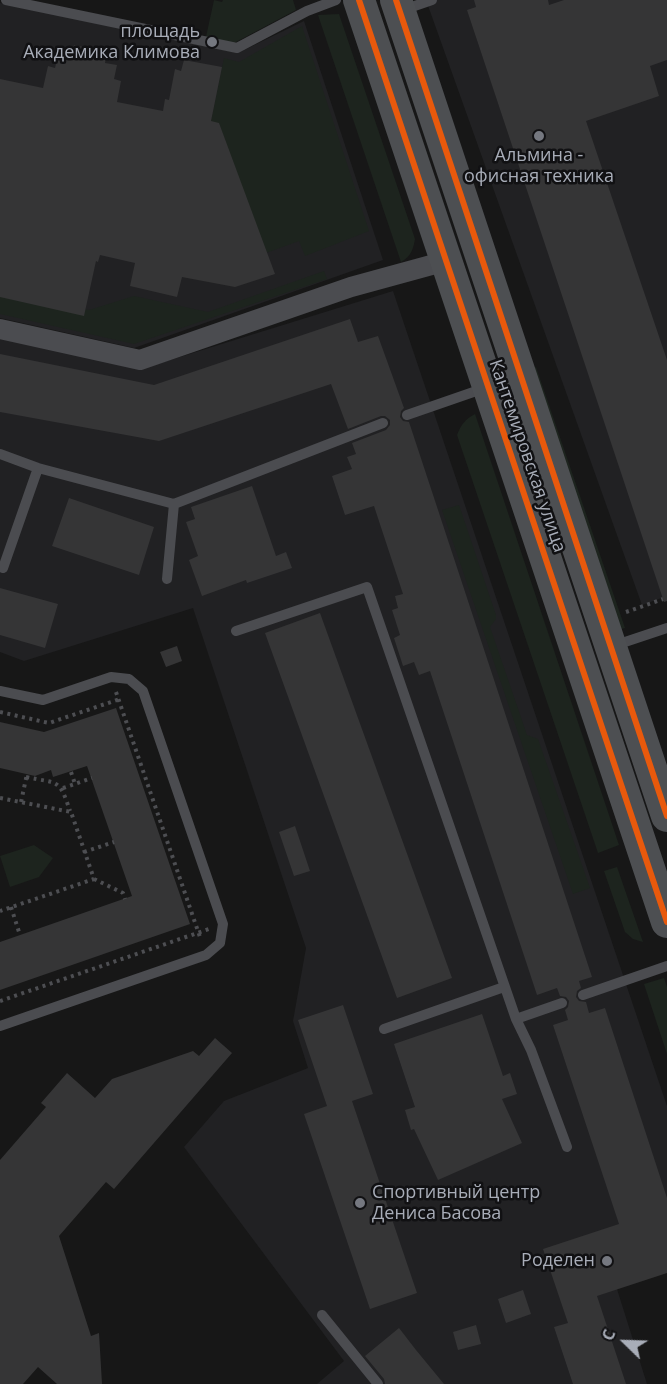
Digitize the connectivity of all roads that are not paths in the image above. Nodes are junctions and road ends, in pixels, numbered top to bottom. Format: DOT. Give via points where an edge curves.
graph roads {
  1 [pos="6,0"];
  2 [pos="336,0"];
  3 [pos="359,0"];
  4 [pos="432,0"];
  5 [pos="398,6"];
  6 [pos="446,261"];
  7 [pos="0,329"];
  8 [pos="488,387"];
  9 [pos="406,415"];
  10 [pos="383,423"];
  11 [pos="0,454"];
  12 [pos="38,468"];
  13 [pos="174,504"];
  14 [pos="3,568"];
  15 [pos="167,579"];
  16 [pos="667,628"];
  17 [pos="236,631"];
  18 [pos="610,647"];
  19 [pos="0,691"];
  20 [pos="667,816"];
  21 [pos="667,922"];
  22 [pos="667,966"];
  23 [pos="504,987"];
  24 [pos="583,995"];
  25 [pos="562,1003"];
  26 [pos="516,1019"];
  27 [pos="0,1026"];
  28 [pos="384,1029"];
  29 [pos="567,1147"];
  30 [pos="322,1315"];
  31 [pos="378,1384"];
  1 -- 2 [label="lane" via="237,48"];
  3 -- 6 [label="main road, Кантемировская улица"];
  4 -- 5 [label="lane"];
  5 -- 18 [label="main road, Кантемировская улица"];
  6 -- 7 [label="street" via="351,287 140,360"];
  6 -- 8 [label="main road, Кантемировская улица"];
  8 -- 9 [label="lane"];
  8 -- 21 [label="main road, Кантемировская улица"];
  10 -- 13 [label="lane"];
  11 -- 12 [label="lane"];
  12 -- 13 [label="lane"];
  12 -- 14 [label="lane"];
  13 -- 15 [label="lane"];
  16 -- 18 [label="lane"];
  17 -- 23 [label="lane" via="367,587"];
  18 -- 20 [label="main road, Кантемировская улица"];
  19 -- 27 [label="lane" via="43,700 111,677 129,679 142,691 223,924 220,943 206,955"];
  22 -- 24 [label="lane"];
  23 -- 26 [label="lane"];
  23 -- 28 [label="lane"];
  25 -- 26 [label="lane"];
  26 -- 29 [label="lane"];
  30 -- 31 [label="lane"];
}
